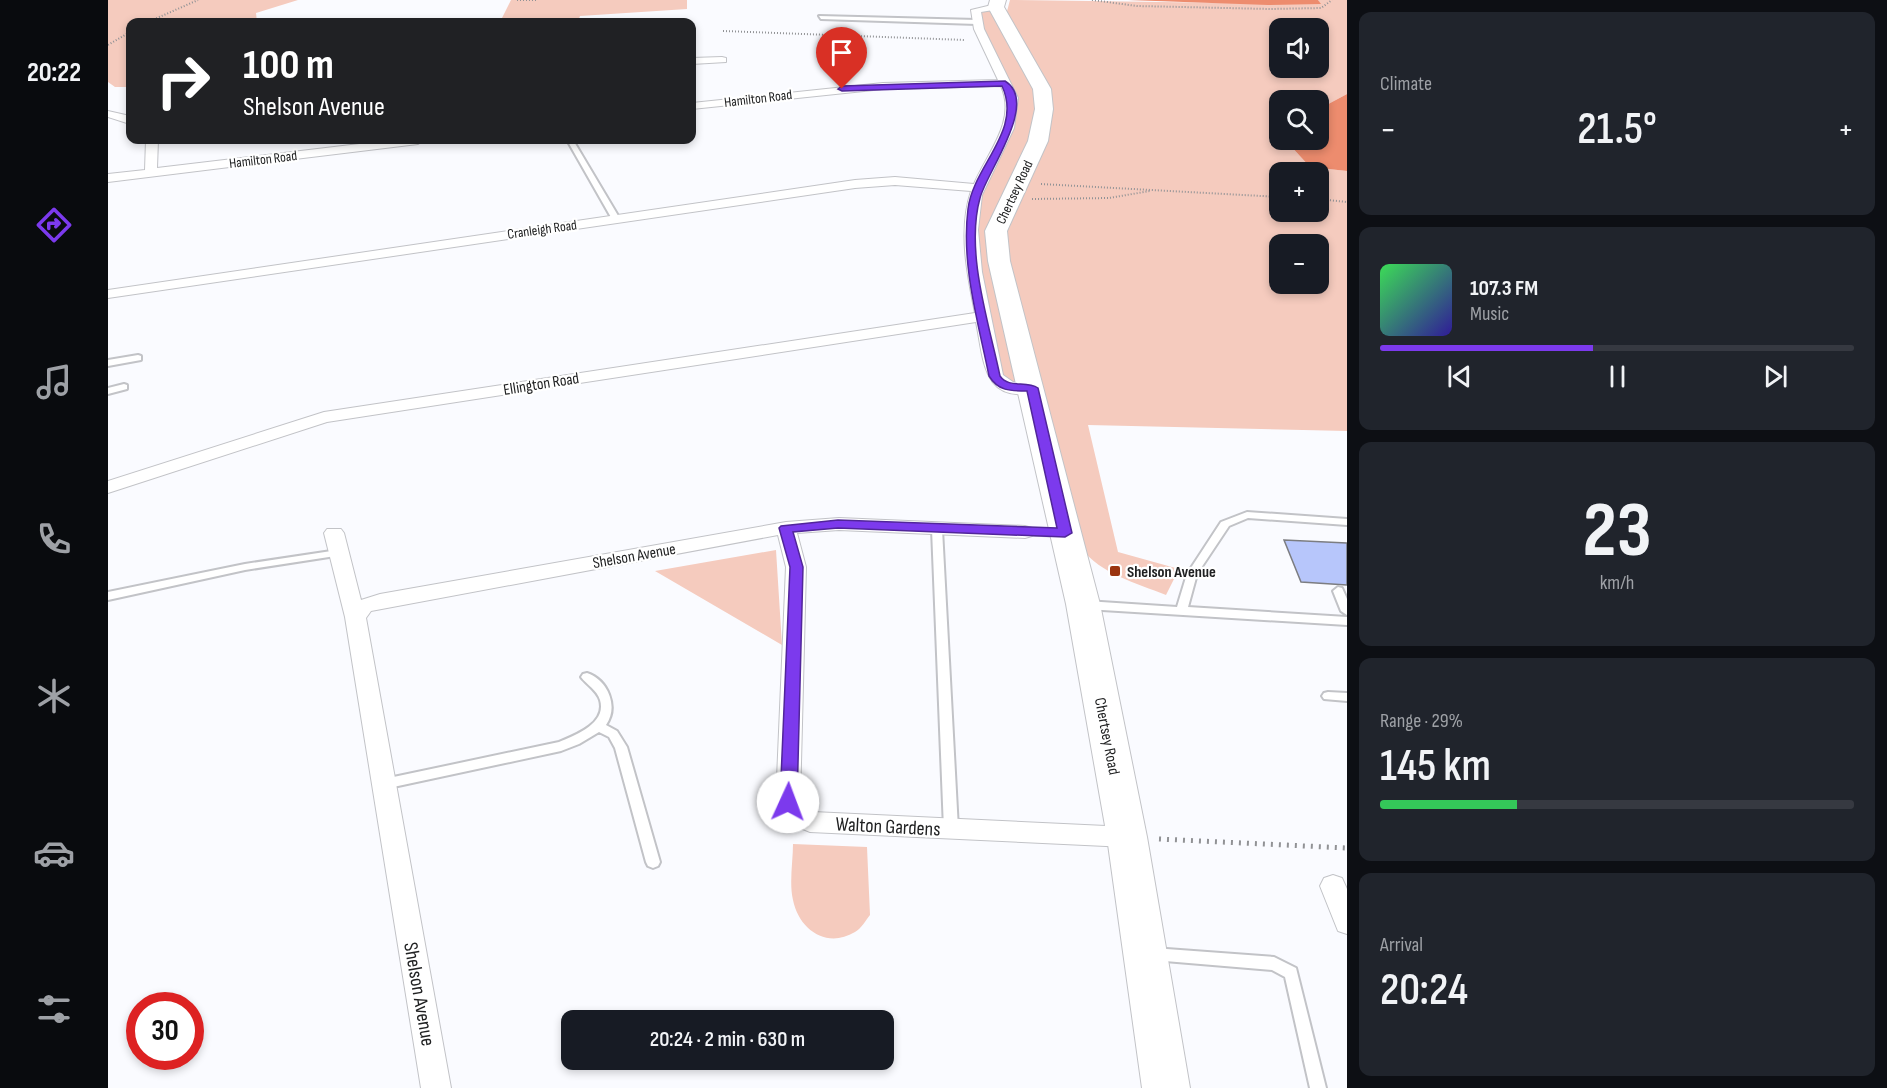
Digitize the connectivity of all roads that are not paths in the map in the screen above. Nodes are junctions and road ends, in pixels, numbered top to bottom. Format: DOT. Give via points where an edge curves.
graph roads {
  1 [pos="990,10"];
  2 [pos="821,17"];
  3 [pos="696,61"];
  4 [pos="722,61"];
  5 [pos="1005,83"];
  6 [pos="696,106"];
  7 [pos="108,114"];
  8 [pos="126,118"];
  9 [pos="152,144"];
  10 [pos="386,144"];
  11 [pos="572,144"];
  12 [pos="151,173"];
  13 [pos="108,178"];
  14 [pos="978,188"];
  15 [pos="616,219"];
  16 [pos="108,294"];
  17 [pos="984,316"];
  18 [pos="138,358"];
  19 [pos="108,363"];
  20 [pos="124,387"];
  21 [pos="1032,388"];
  22 [pos="108,391"];
  23 [pos="108,487"];
  24 [pos="1347,522"];
  25 [pos="786,528"];
  26 [pos="938,529"];
  27 [pos="1025,532"];
  28 [pos="1065,533"];
  29 [pos="336,543"];
  30 [pos="1338,591"];
  31 [pos="108,596"];
  32 [pos="1083,604"];
  33 [pos="1347,610"];
  34 [pos="1181,611"];
  35 [pos="355,616"];
  36 [pos="1347,621"];
  37 [pos="587,677"];
  38 [pos="1329,696"];
  39 [pos="1347,697"];
  40 [pos="600,727"];
  41 [pos="383,784"];
  42 [pos="951,829"];
  43 [pos="1127,837"];
  44 [pos="653,862"];
  45 [pos="1333,886"];
  46 [pos="1347,923"];
  47 [pos="1146,953"];
  48 [pos="436,1088"];
  49 [pos="1166,1088"];
  50 [pos="1318,1088"];
  1 -- 2 [label="lane"];
  1 -- 5 [label="street, Chertsey Road" via="984,41"];
  1 -- 21 [label="main road, Chertsey Road" via="1042,89 1041,131 1000,219 997,246"];
  3 -- 4 [label="street"];
  5 -- 6 [label="street, Hamilton Road" via="883,86"];
  5 -- 14 [label="street, Chertsey Road" via="1012,98 1011,118 1000,150"];
  7 -- 8 [label="street"];
  9 -- 12 [label="street"];
  10 -- 12 [label="street, Hamilton Road"];
  11 -- 15 [label="lane"];
  12 -- 13 [label="street, Hamilton Road"];
  14 -- 15 [label="street, Cranleigh Road" via="905,181 855,184"];
  14 -- 17 [label="street, Chertsey Road" via="973,207 971,259"];
  15 -- 16 [label="street, Cranleigh Road"];
  17 -- 21 [label="street, Chertsey Road" via="999,383"];
  17 -- 23 [label="street, Ellington Road" via="324,417"];
  18 -- 19 [label="lane"];
  20 -- 22 [label="lane"];
  21 -- 28 [label="main road, Chertsey Road"];
  24 -- 34 [label="lane" via="1247,515 1225,524 1192,574"];
  25 -- 26 [label="street, Shelson Avenue" via="838,524"];
  25 -- 35 [label="street, Shelson Avenue" via="380,600 364,606"];
  25 -- 42 [label="street, Walton Gardens" via="796,567 788,802 795,815 810,822"];
  26 -- 27 [label="street, Shelson Avenue"];
  26 -- 42 [label="lane"];
  27 -- 28 [label="lane, Shelson Avenue"];
  28 -- 32 [label="main road, Chertsey Road"];
  29 -- 31 [label="lane"];
  29 -- 35 [label="street, Shelson Avenue"];
  30 -- 33 [label="lane"];
  32 -- 34 [label="lane"];
  32 -- 43 [label="main road, Chertsey Road"];
  34 -- 36 [label="lane"];
  35 -- 41 [label="street, Shelson Avenue"];
  37 -- 40 [label="lane" via="601,688 608,701"];
  38 -- 39 [label="lane"];
  40 -- 41 [label="lane" via="585,738 561,746"];
  40 -- 44 [label="lane" via="613,734 621,747"];
  41 -- 48 [label="street, Shelson Avenue"];
  42 -- 43 [label="street, Walton Gardens"];
  43 -- 47 [label="main road, Chertsey Road"];
  45 -- 46 [label="street"];
  47 -- 49 [label="main road, Chertsey Road"];
  47 -- 50 [label="lane" via="1274,964 1291,973"];
}
